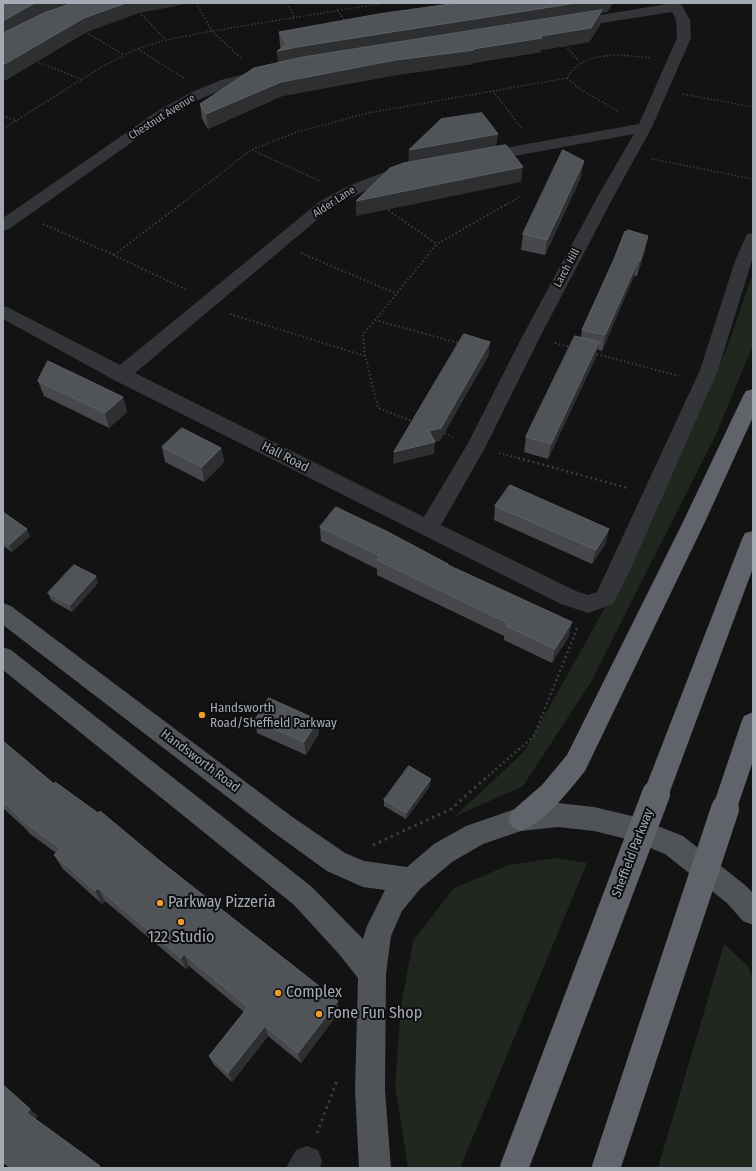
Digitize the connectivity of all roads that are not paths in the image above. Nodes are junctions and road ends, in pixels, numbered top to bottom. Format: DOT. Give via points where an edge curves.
graph roads {
  1 [pos="674,5"];
  2 [pos="559,26"];
  3 [pos="277,71"];
  4 [pos="645,127"];
  5 [pos="468,160"];
  6 [pos="423,168"];
  7 [pos="3,226"];
  8 [pos="753,238"];
  9 [pos="3,312"];
  10 [pos="121,375"];
  11 [pos="753,396"];
  12 [pos="428,529"];
  13 [pos="753,539"];
  14 [pos="3,612"];
  15 [pos="3,657"];
  16 [pos="753,723"];
  17 [pos="521,819"];
  18 [pos="411,880"];
  19 [pos="753,912"];
  20 [pos="372,974"];
  21 [pos="375,1168"];
  22 [pos="514,1168"];
  23 [pos="606,1168"];
  1 -- 2 [label="street"];
  1 -- 4 [label="street, Larch Hill" via="683,20 684,38"];
  3 -- 7 [label="street, Chestnut Avenue" via="226,83 164,113"];
  4 -- 5 [label="street"];
  4 -- 12 [label="street, Larch Hill" via="531,337 476,446"];
  6 -- 10 [label="street, Alder Lane" via="374,180 325,205"];
  8 -- 12 [label="street, Hall Road" via="743,261 709,370 605,598 588,604 569,598"];
  9 -- 10 [label="street, Hall Road"];
  10 -- 12 [label="street, Hall Road"];
  11 -- 17 [label="highway" via="576,762 551,792"];
  13 -- 22 [label="highway, Sheffield Parkway, bridge"];
  14 -- 18 [label="main road, Handsworth Road" via="282,824 336,862 364,874"];
  15 -- 20 [label="main road" via="303,896 349,944"];
  16 -- 23 [label="highway, bridge"];
  17 -- 18 [label="main road" via="475,835 444,853"];
  17 -- 19 [label="main road" via="558,815 594,819 632,828 674,845 736,894"];
  18 -- 20 [label="main road" via="392,902 380,929"];
  20 -- 21 [label="main road" via="370,1090"];
}
